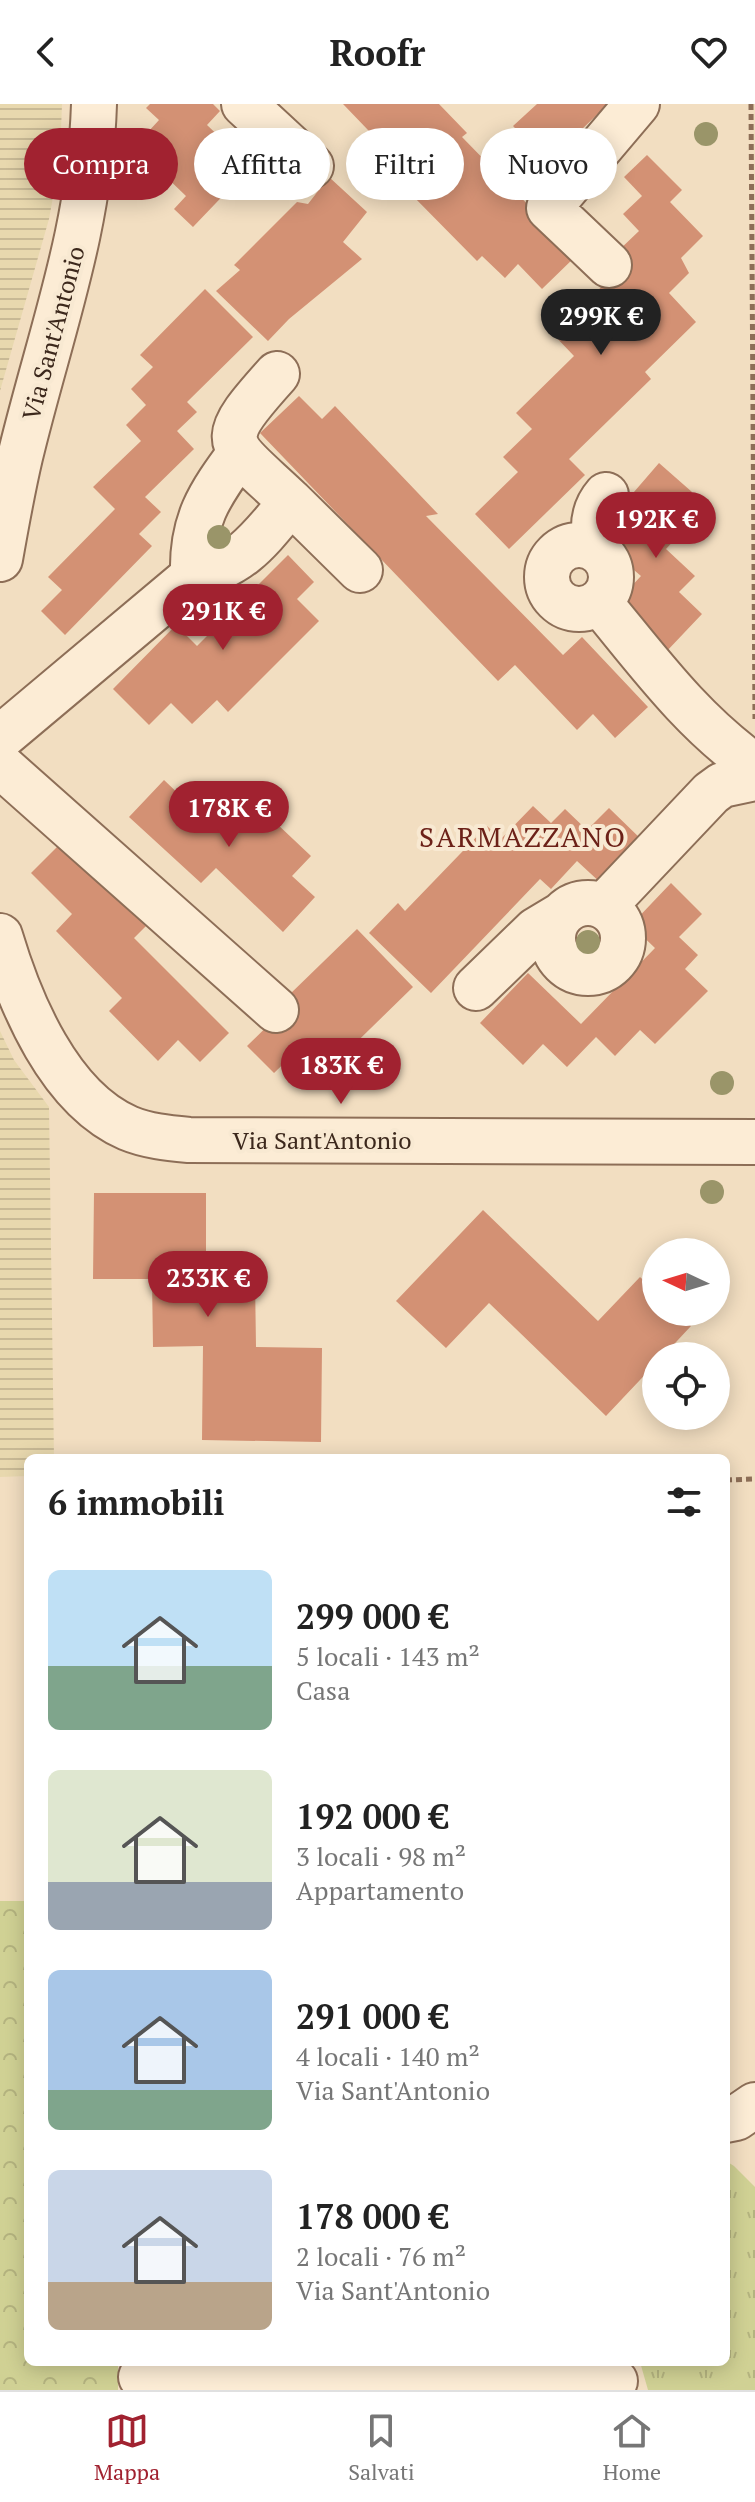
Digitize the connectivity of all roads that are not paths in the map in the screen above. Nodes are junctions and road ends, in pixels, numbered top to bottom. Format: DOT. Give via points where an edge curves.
graph roads {
  1 [pos="94,104"];
  2 [pos="244,104"];
  3 [pos="637,104"];
  4 [pos="270,128"];
  5 [pos="609,265"];
  6 [pos="277,374"];
  7 [pos="240,453"];
  8 [pos="606,495"];
  9 [pos="291,502"];
  10 [pos="0,559"];
  11 [pos="360,570"];
  12 [pos="193,576"];
  13 [pos="0,738"];
  14 [pos="0,765"];
  15 [pos="755,766"];
  16 [pos="755,778"];
  17 [pos="604,906"];
  18 [pos="561,915"];
  19 [pos="0,936"];
  20 [pos="476,988"];
  21 [pos="276,1010"];
  22 [pos="755,1142"];
  23 [pos="755,2105"];
  24 [pos="730,2119"];
  25 [pos="141,2377"];
  26 [pos="615,2381"];
  1 -- 10 [label="street, Via Sant'Antonio" via="77,243 20,456"];
  2 -- 4 [label="street"];
  3 -- 5 [label="street" via="549,208"];
  6 -- 7 [label="street" via="240,416 233,441"];
  7 -- 9 [label="street"];
  7 -- 12 [label="street" via="203,507 193,544"];
  8 -- 15 [label="street" via="595,518 597,550 566,547 550,562 548,583 568,607 599,602 706,729"];
  9 -- 11 [label="street"];
  9 -- 12 [label="street" via="240,558"];
  12 -- 13 [label="street"];
  14 -- 21 [label="street"];
  16 -- 17 [label="street" via="722,785 711,793"];
  17 -- 18 [label="street" via="582,903"];
  17 -- 18 [label="street" via="614,913 623,934 619,956 601,971 578,972 560,958 554,936"];
  18 -- 20 [label="street" via="536,930"];
  19 -- 22 [label="street, Via Sant'Antonio" via="17,990 58,1064 94,1105 141,1133 189,1140"];
  23 -- 24 [label="street"];
  25 -- 26 [label="street"];
}
